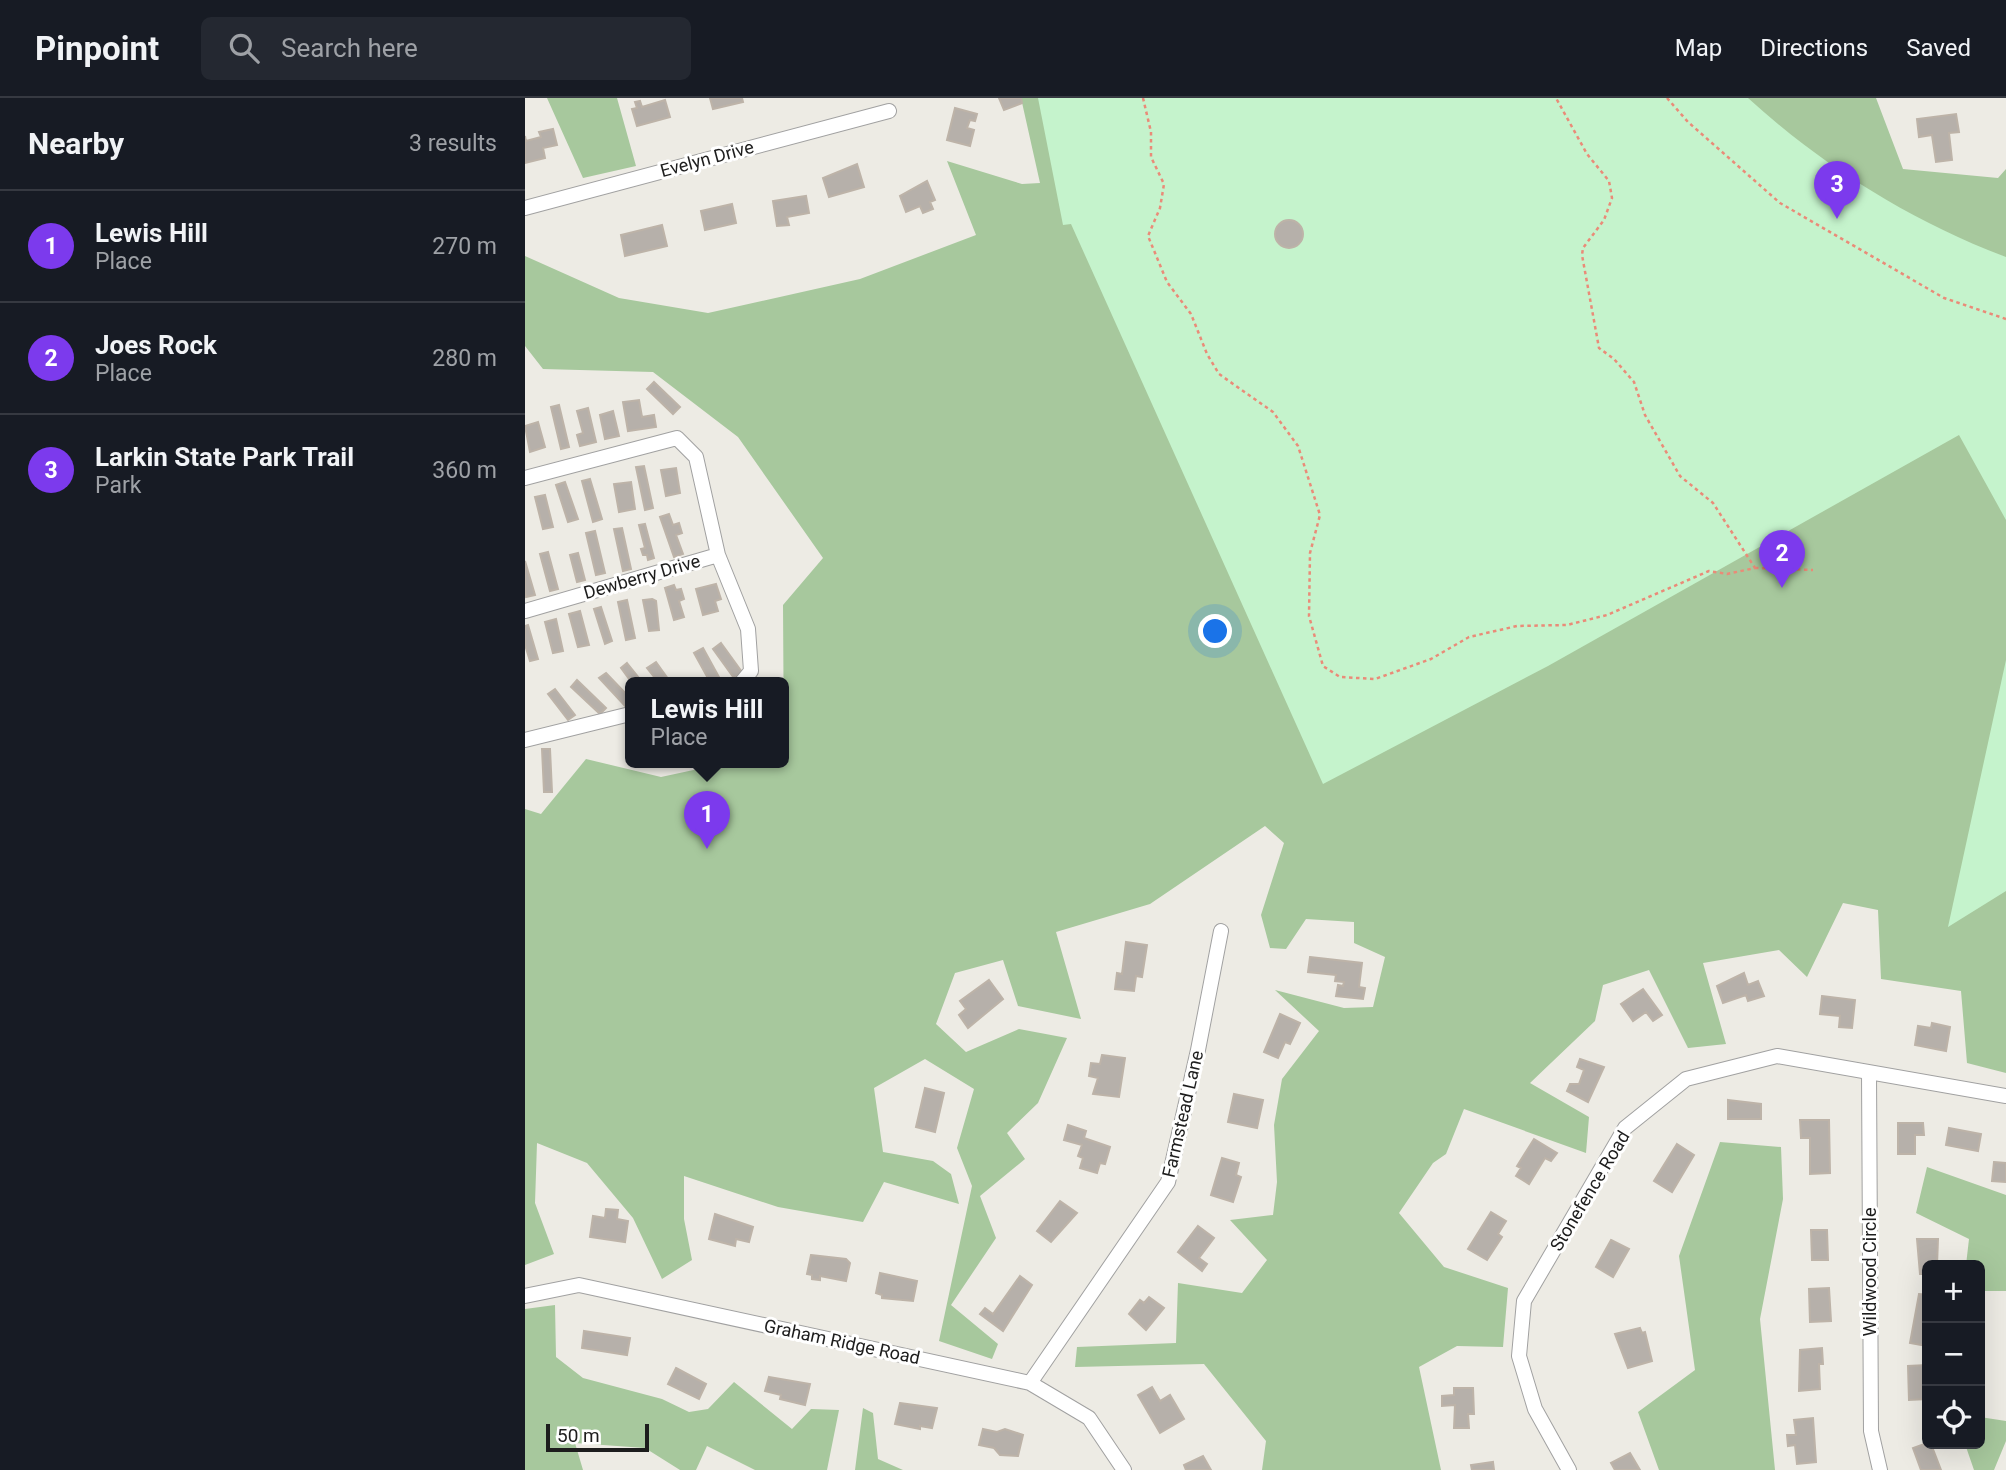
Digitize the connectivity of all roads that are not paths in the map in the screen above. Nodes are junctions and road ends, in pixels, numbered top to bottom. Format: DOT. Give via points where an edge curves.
graph roads {
  1 [pos="889,111"];
  2 [pos="525,208"];
  3 [pos="525,478"];
  4 [pos="719,555"];
  5 [pos="525,611"];
  6 [pos="746,677"];
  7 [pos="625,715"];
  8 [pos="525,740"];
  9 [pos="1221,930"];
  10 [pos="1869,1073"];
  11 [pos="2006,1096"];
  12 [pos="525,1296"];
  13 [pos="1030,1382"];
  14 [pos="1124,1470"];
  15 [pos="1569,1470"];
  16 [pos="1880,1470"];
  1 -- 2 [label="street, Evelyn Drive"];
  3 -- 4 [label="street, Dewberry Drive" via="677,438 696,457"];
  4 -- 5 [label="street, Dewberry Drive"];
  4 -- 6 [label="street" via="748,629 751,671"];
  7 -- 8 [label="street"];
  9 -- 13 [label="street, Farmstead Lane" via="1168,1182"];
  10 -- 11 [label="street, Stonefence Road"];
  10 -- 15 [label="street, Stonefence Road" via="1777,1056 1686,1079 1625,1128 1524,1301 1519,1356 1535,1409"];
  10 -- 16 [label="street, Wildwood Circle" via="1871,1431"];
  12 -- 13 [label="street, Graham Ridge Road" via="579,1285"];
  13 -- 14 [label="street, Graham Ridge Road" via="1089,1418"];
}
